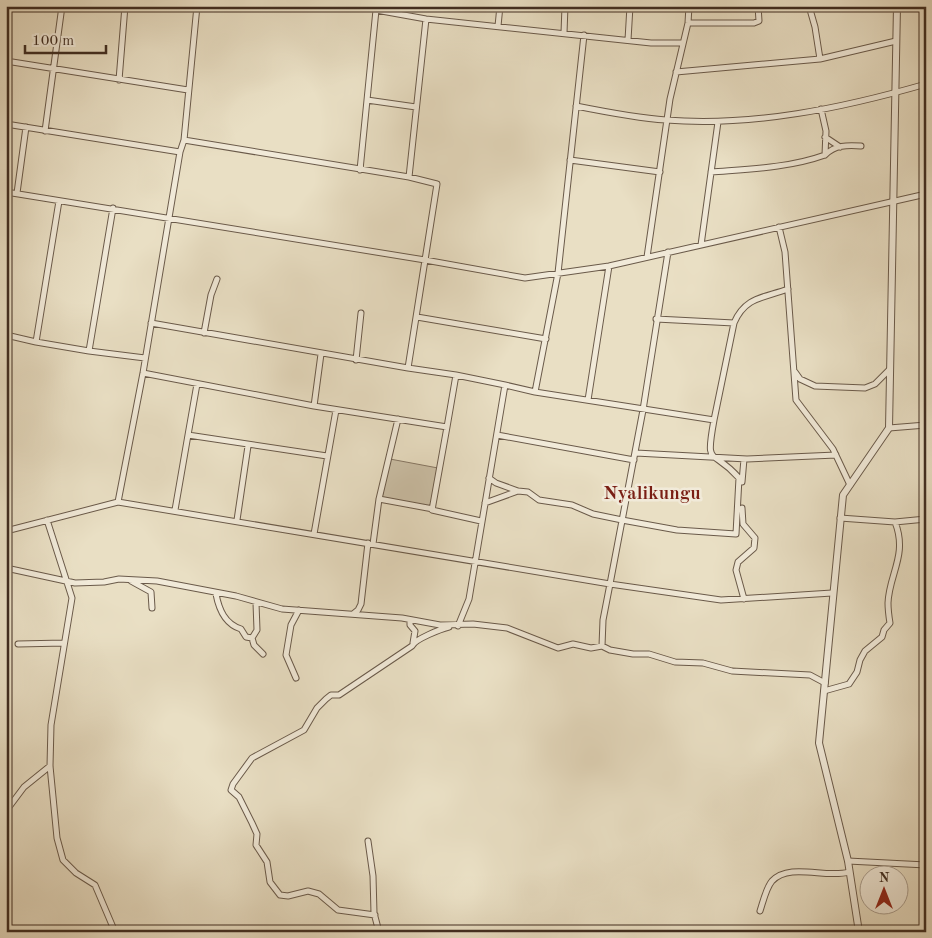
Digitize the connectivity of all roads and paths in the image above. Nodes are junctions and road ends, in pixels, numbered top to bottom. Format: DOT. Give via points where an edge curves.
graph roads {
  1 [pos="62,6"];
  2 [pos="125,6"];
  3 [pos="197,6"];
  4 [pos="500,6"];
  5 [pos="566,6"];
  6 [pos="630,6"];
  7 [pos="689,6"];
  8 [pos="758,6"];
  9 [pos="809,6"];
  10 [pos="897,6"];
  11 [pos="376,8"];
  12 [pos="426,18"];
  13 [pos="688,24"];
  14 [pos="498,26"];
  15 [pos="564,33"];
  16 [pos="584,35"];
  17 [pos="628,40"];
  18 [pos="896,41"];
  19 [pos="683,43"];
  20 [pos="820,59"];
  21 [pos="6,61"];
  22 [pos="55,68"];
  23 [pos="676,72"];
  24 [pos="119,80"];
  25 [pos="926,84"];
  26 [pos="188,90"];
  27 [pos="896,93"];
  28 [pos="367,100"];
  29 [pos="416,106"];
  30 [pos="576,106"];
  31 [pos="821,109"];
  32 [pos="668,120"];
  33 [pos="718,122"];
  34 [pos="6,124"];
  35 [pos="26,127"];
  36 [pos="46,131"];
  37 [pos="825,137"];
  38 [pos="184,140"];
  39 [pos="861,146"];
  40 [pos="840,147"];
  41 [pos="180,152"];
  42 [pos="824,155"];
  43 [pos="570,160"];
  44 [pos="360,170"];
  45 [pos="660,172"];
  46 [pos="711,172"];
  47 [pos="409,177"];
  48 [pos="6,192"];
  49 [pos="17,193"];
  50 [pos="924,196"];
  51 [pos="60,201"];
  52 [pos="892,202"];
  53 [pos="113,208"];
  54 [pos="170,218"];
  55 [pos="779,228"];
  56 [pos="701,245"];
  57 [pos="668,252"];
  58 [pos="647,257"];
  59 [pos="424,260"];
  60 [pos="609,266"];
  61 [pos="558,273"];
  62 [pos="217,279"];
  63 [pos="788,289"];
  64 [pos="361,314"];
  65 [pos="417,317"];
  66 [pos="656,319"];
  67 [pos="151,323"];
  68 [pos="734,323"];
  69 [pos="204,332"];
  70 [pos="6,335"];
  71 [pos="546,339"];
  72 [pos="36,342"];
  73 [pos="90,351"];
  74 [pos="321,354"];
  75 [pos="145,358"];
  76 [pos="356,360"];
  77 [pos="408,368"];
  78 [pos="890,369"];
  79 [pos="794,371"];
  80 [pos="143,373"];
  81 [pos="456,375"];
  82 [pos="197,384"];
  83 [pos="505,385"];
  84 [pos="535,392"];
  85 [pos="588,400"];
  86 [pos="314,406"];
  87 [pos="336,410"];
  88 [pos="643,410"];
  89 [pos="398,419"];
  90 [pos="714,420"];
  91 [pos="926,425"];
  92 [pos="447,426"];
  93 [pos="889,428"];
  94 [pos="188,435"];
  95 [pos="497,435"];
  96 [pos="248,446"];
  97 [pos="636,452"];
  98 [pos="836,455"];
  99 [pos="327,456"];
  100 [pos="712,457"];
  101 [pos="744,459"];
  102 [pos="634,460"];
  103 [pos="489,478"];
  104 [pos="850,485"];
  105 [pos="518,491"];
  106 [pos="379,499"];
  107 [pos="118,502"];
  108 [pos="485,503"];
  109 [pos="433,509"];
  110 [pos="175,510"];
  111 [pos="840,518"];
  112 [pos="926,519"];
  113 [pos="47,520"];
  114 [pos="238,520"];
  115 [pos="622,520"];
  116 [pos="482,521"];
  117 [pos="895,522"];
  118 [pos="6,531"];
  119 [pos="314,534"];
  120 [pos="370,544"];
  121 [pos="475,562"];
  122 [pos="6,568"];
  123 [pos="129,580"];
  124 [pos="66,582"];
  125 [pos="610,584"];
  126 [pos="832,593"];
  127 [pos="216,594"];
  128 [pos="744,599"];
  129 [pos="256,603"];
  130 [pos="361,604"];
  131 [pos="152,608"];
  132 [pos="299,610"];
  133 [pos="352,614"];
  134 [pos="368,615"];
  135 [pos="410,620"];
  136 [pos="455,626"];
  137 [pos="252,638"];
  138 [pos="64,643"];
  139 [pos="413,643"];
  140 [pos="18,644"];
  141 [pos="602,646"];
  142 [pos="263,654"];
  143 [pos="296,678"];
  144 [pos="824,683"];
  145 [pos="824,691"];
  146 [pos="50,766"];
  147 [pos="6,811"];
  148 [pos="368,840"];
  149 [pos="848,861"];
  150 [pos="926,865"];
  151 [pos="849,872"];
  152 [pos="760,911"];
  153 [pos="375,916"];
  154 [pos="115,932"];
  155 [pos="378,932"];
  156 [pos="859,932"];
  1 -- 22 [label="street"];
  2 -- 24 [label="street"];
  3 -- 26 [label="street"];
  4 -- 14 [label="street"];
  5 -- 15 [label="street"];
  6 -- 17 [label="street"];
  7 -- 13 [label="street"];
  8 -- 13 [label="street" via="759,21 754,23"];
  9 -- 20 [label="street" via="816,27"];
  10 -- 18 [label="street"];
  11 -- 12 [label="street"];
  11 -- 28 [label="street"];
  12 -- 14 [label="street"];
  12 -- 29 [label="street"];
  13 -- 19 [label="street"];
  14 -- 15 [label="street"];
  15 -- 16 [label="street"];
  16 -- 17 [label="street"];
  16 -- 30 [label="street"];
  17 -- 19 [label="street"];
  18 -- 20 [label="street"];
  18 -- 27 [label="street"];
  19 -- 23 [label="street"];
  20 -- 23 [label="street"];
  21 -- 22 [label="street"];
  22 -- 24 [label="street"];
  22 -- 36 [label="street"];
  23 -- 32 [label="street"];
  24 -- 26 [label="street"];
  25 -- 27 [label="street"];
  26 -- 38 [label="street"];
  27 -- 31 [label="street"];
  27 -- 52 [label="street"];
  28 -- 29 [label="street"];
  28 -- 44 [label="street"];
  29 -- 47 [label="street"];
  30 -- 32 [label="street"];
  30 -- 43 [label="street"];
  31 -- 33 [label="street"];
  31 -- 37 [label="street"];
  32 -- 33 [label="street"];
  32 -- 45 [label="street"];
  33 -- 46 [label="street"];
  34 -- 35 [label="street"];
  35 -- 36 [label="street"];
  35 -- 49 [label="street"];
  36 -- 41 [label="street"];
  37 -- 40 [label="street"];
  37 -- 42 [label="street"];
  38 -- 41 [label="street"];
  38 -- 44 [label="street"];
  39 -- 40 [label="street"];
  40 -- 42 [label="street"];
  41 -- 54 [label="street"];
  42 -- 46 [label="street" via="813,160"];
  43 -- 45 [label="street"];
  43 -- 61 [label="street"];
  44 -- 47 [label="street"];
  45 -- 58 [label="street"];
  46 -- 56 [label="street"];
  47 -- 59 [label="street" via="438,184"];
  48 -- 49 [label="street"];
  49 -- 51 [label="street"];
  50 -- 52 [label="street"];
  51 -- 53 [label="street"];
  51 -- 72 [label="street"];
  52 -- 55 [label="street"];
  52 -- 78 [label="street"];
  53 -- 54 [label="street"];
  53 -- 73 [label="street"];
  54 -- 59 [label="street"];
  54 -- 67 [label="street"];
  55 -- 56 [label="street"];
  55 -- 63 [label="street"];
  56 -- 57 [label="street"];
  57 -- 58 [label="street"];
  57 -- 66 [label="street"];
  58 -- 60 [label="street"];
  59 -- 61 [label="street" via="525,278"];
  59 -- 65 [label="street"];
  60 -- 61 [label="street"];
  60 -- 85 [label="street"];
  61 -- 71 [label="street"];
  62 -- 69 [label="street"];
  63 -- 68 [label="street" via="745,304"];
  63 -- 79 [label="street"];
  64 -- 76 [label="street"];
  65 -- 71 [label="street"];
  65 -- 77 [label="street"];
  66 -- 68 [label="street"];
  66 -- 88 [label="street"];
  67 -- 69 [label="street"];
  67 -- 75 [label="street"];
  68 -- 90 [label="street"];
  69 -- 74 [label="street"];
  70 -- 72 [label="street"];
  71 -- 84 [label="street"];
  72 -- 73 [label="street"];
  73 -- 75 [label="street"];
  74 -- 76 [label="street"];
  74 -- 86 [label="street"];
  75 -- 80 [label="street"];
  76 -- 77 [label="street"];
  77 -- 81 [label="street"];
  78 -- 79 [label="street" via="875,384 864,388 815,386 800,379"];
  78 -- 93 [label="street"];
  79 -- 98 [label="street" via="796,400"];
  80 -- 82 [label="street"];
  80 -- 107 [label="street"];
  81 -- 83 [label="street"];
  81 -- 92 [label="street"];
  82 -- 86 [label="street"];
  82 -- 94 [label="street"];
  83 -- 84 [label="street"];
  83 -- 95 [label="street"];
  84 -- 85 [label="street"];
  85 -- 88 [label="street"];
  86 -- 87 [label="street"];
  87 -- 89 [label="street"];
  87 -- 99 [label="street"];
  88 -- 90 [label="street"];
  88 -- 97 [label="street"];
  89 -- 92 [label="street"];
  89 -- 106 [label="street"];
  90 -- 100 [label="street" via="709,450"];
  91 -- 93 [label="street"];
  92 -- 109 [label="street"];
  93 -- 104 [label="street"];
  94 -- 96 [label="street"];
  94 -- 110 [label="street"];
  95 -- 102 [label="street"];
  95 -- 103 [label="street"];
  96 -- 99 [label="street"];
  96 -- 114 [label="street"];
  97 -- 100 [label="street"];
  97 -- 102 [label="street"];
  98 -- 101 [label="street"];
  98 -- 104 [label="street"];
  99 -- 119 [label="street"];
  100 -- 101 [label="street"];
  100 -- 115 [label="street" via="739,478 736,534 677,530"];
  101 -- 128 [label="street" via="743,524 755,538 754,548 738,562 736,570"];
  102 -- 115 [label="street"];
  103 -- 105 [label="street"];
  103 -- 108 [label="street"];
  104 -- 111 [label="street" via="843,495"];
  105 -- 108 [label="street"];
  105 -- 115 [label="street" via="528,492 540,500 572,505 593,514"];
  106 -- 109 [label="street"];
  106 -- 120 [label="street"];
  107 -- 110 [label="street"];
  107 -- 113 [label="street"];
  108 -- 116 [label="street"];
  109 -- 116 [label="street"];
  110 -- 114 [label="street"];
  111 -- 117 [label="street"];
  111 -- 126 [label="street"];
  112 -- 117 [label="street"];
  113 -- 118 [label="street"];
  113 -- 124 [label="street"];
  114 -- 119 [label="street"];
  115 -- 125 [label="street"];
  116 -- 121 [label="street"];
  117 -- 145 [label="street" via="900,534 899,558 889,598 890,623 882,637 865,651 849,684"];
  119 -- 120 [label="street"];
  120 -- 121 [label="street"];
  120 -- 130 [label="street"];
  121 -- 125 [label="street"];
  121 -- 136 [label="street" via="469,599"];
  122 -- 124 [label="street"];
  123 -- 124 [label="street" via="88,584"];
  123 -- 127 [label="street" via="157,581"];
  123 -- 131 [label="street" via="151,592"];
  124 -- 138 [label="street" via="72,598"];
  125 -- 128 [label="street" via="721,600"];
  125 -- 141 [label="street"];
  126 -- 128 [label="street"];
  126 -- 144 [label="street"];
  127 -- 129 [label="street"];
  127 -- 137 [label="street" via="226,621"];
  129 -- 132 [label="street"];
  129 -- 137 [label="street" via="257,630"];
  130 -- 133 [label="street"];
  130 -- 134 [label="street"];
  132 -- 133 [label="street"];
  132 -- 143 [label="street" via="291,625 286,655"];
  133 -- 134 [label="street"];
  134 -- 135 [label="street"];
  135 -- 136 [label="street"];
  135 -- 139 [label="street" via="415,631"];
  136 -- 139 [label="street" via="438,630"];
  136 -- 141 [label="street" via="473,624 507,628 558,648 572,644 591,648"];
  137 -- 142 [label="street" via="254,646"];
  138 -- 140 [label="street"];
  138 -- 146 [label="street" via="51,725"];
  139 -- 153 [label="street" via="339,696 326,698 304,730 266,749 247,763 231,790 252,823 256,846 267,862 270,882 280,895 308,891 319,894 338,910"];
  141 -- 144 [label="street" via="675,662 703,662 732,671 810,675"];
  144 -- 145 [label="street"];
  145 -- 149 [label="street" via="820,743"];
  146 -- 147 [label="street" via="24,786"];
  146 -- 154 [label="street" via="55,824 63,860 94,885"];
  148 -- 153 [label="street"];
  149 -- 150 [label="street"];
  149 -- 151 [label="street"];
  151 -- 152 [label="street" via="838,875 794,872 781,875 771,882"];
  151 -- 156 [label="street"];
  153 -- 155 [label="street"];
}
